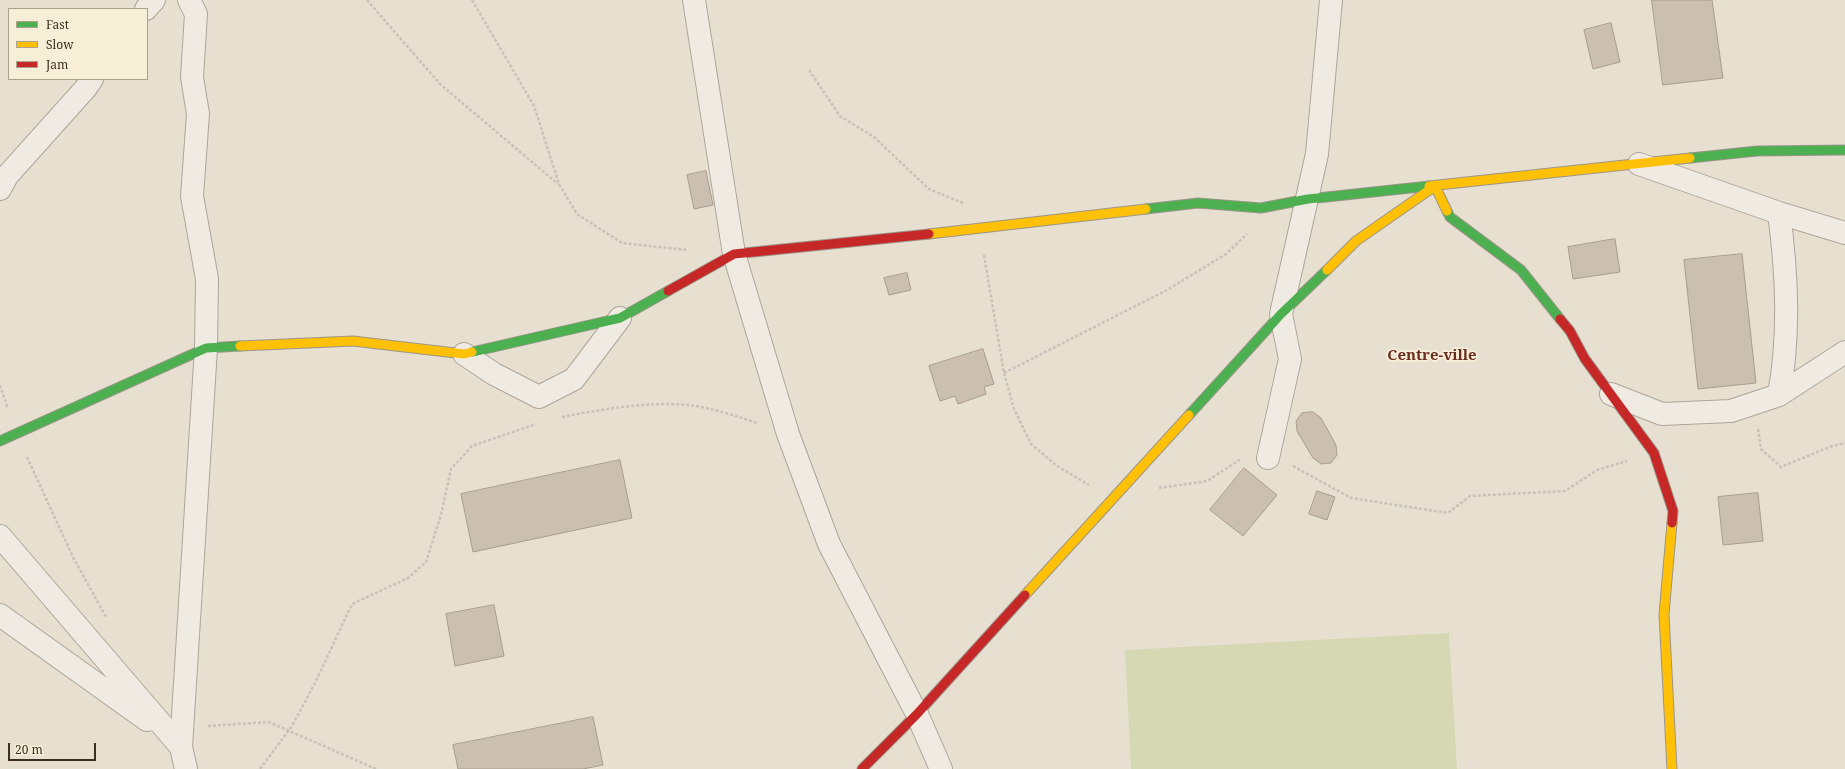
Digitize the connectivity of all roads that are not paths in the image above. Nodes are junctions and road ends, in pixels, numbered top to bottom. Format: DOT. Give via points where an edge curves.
graph roads {
  1 [pos="154,0"];
  2 [pos="189,0"];
  3 [pos="694,0"];
  4 [pos="1331,0"];
  5 [pos="147,8"];
  6 [pos="91,80"];
  7 [pos="1845,150"];
  8 [pos="1638,164"];
  9 [pos="1435,186"];
  10 [pos="0,189"];
  11 [pos="1308,199"];
  12 [pos="1779,213"];
  13 [pos="1845,233"];
  14 [pos="734,254"];
  15 [pos="1281,314"];
  16 [pos="620,318"];
  17 [pos="206,348"];
  18 [pos="1845,352"];
  19 [pos="464,354"];
  20 [pos="1611,394"];
  21 [pos="1779,395"];
  22 [pos="0,441"];
  23 [pos="1268,458"];
  24 [pos="0,536"];
  25 [pos="0,615"];
  26 [pos="917,714"];
  27 [pos="179,738"];
  28 [pos="868,766"];
  29 [pos="186,769"];
  30 [pos="941,769"];
  31 [pos="1672,769"];
  1 -- 5 [label="street"];
  2 -- 17 [label="street" via="196,14 192,78 198,114 192,196 207,279"];
  3 -- 14 [label="street"];
  4 -- 11 [label="street" via="1317,154"];
  6 -- 10 [label="street" via="7,176"];
  7 -- 8 [label="street" via="1757,151"];
  8 -- 9 [label="street"];
  8 -- 12 [label="street"];
  9 -- 11 [label="street"];
  9 -- 15 [label="street" via="1356,241"];
  9 -- 20 [label="street" via="1450,217 1521,270 1570,331 1585,359"];
  11 -- 14 [label="street" via="1261,208 1198,203 982,229"];
  11 -- 15 [label="street"];
  12 -- 13 [label="street"];
  12 -- 21 [label="street" via="1786,263 1787,316 1784,366"];
  14 -- 16 [label="street"];
  14 -- 26 [label="street" via="788,434 829,544"];
  15 -- 23 [label="street" via="1290,359"];
  15 -- 26 [label="street"];
  16 -- 19 [label="street"];
  16 -- 19 [label="street" via="574,379 539,397 494,374"];
  17 -- 19 [label="street" via="352,341"];
  17 -- 22 [label="street"];
  17 -- 27 [label="street"];
  18 -- 21 [label="street"];
  20 -- 21 [label="street" via="1662,414 1731,411"];
  20 -- 31 [label="street" via="1641,432 1654,454 1673,511 1664,614"];
  24 -- 27 [label="street"];
  25 -- 27 [label="street"];
  26 -- 28 [label="street"];
  26 -- 30 [label="street"];
  27 -- 29 [label="street"];
}
